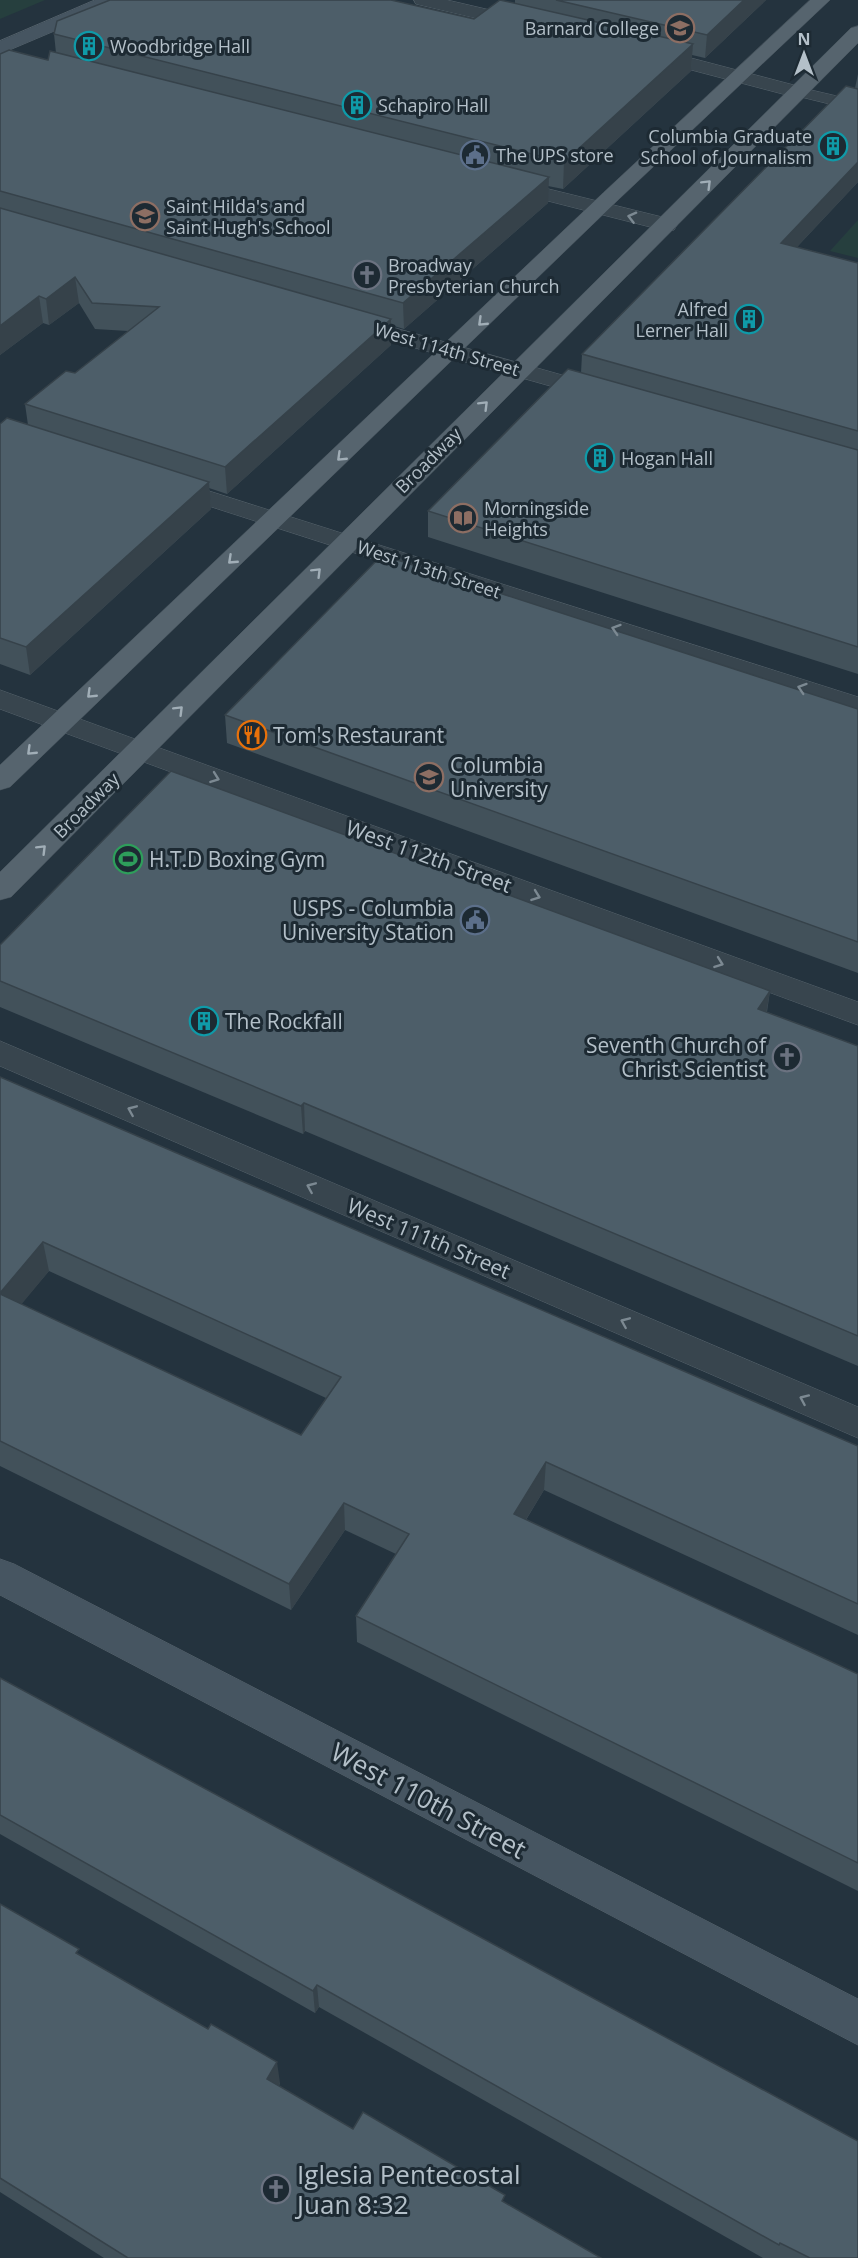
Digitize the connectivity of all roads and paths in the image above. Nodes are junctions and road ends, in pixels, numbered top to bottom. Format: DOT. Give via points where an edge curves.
graph roads {
  1 [pos="72,0"];
  2 [pos="111,0"];
  3 [pos="423,0"];
  4 [pos="821,0"];
  5 [pos="405,10"];
  6 [pos="471,11"];
  7 [pos="0,30"];
  8 [pos="858,32"];
  9 [pos="538,34"];
  10 [pos="0,48"];
  11 [pos="629,55"];
  12 [pos="738,79"];
  13 [pos="798,93"];
  14 [pos="858,106"];
  15 [pos="487,179"];
  16 [pos="599,208"];
  17 [pos="666,225"];
  18 [pos="331,316"];
  19 [pos="452,351"];
  20 [pos="519,369"];
  21 [pos="625,400"];
  22 [pos="144,478"];
  23 [pos="274,519"];
  24 [pos="346,543"];
  25 [pos="0,699"];
  26 [pos="858,706"];
  27 [pos="62,722"];
  28 [pos="138,749"];
  29 [pos="0,781"];
  30 [pos="0,890"];
  31 [pos="858,1014"];
  32 [pos="0,1053"];
  33 [pos="858,1423"];
  34 [pos="0,1576"];
  35 [pos="858,2023"];
  1 -- 7 [label="main road"];
  2 -- 10 [label="main road"];
  3 -- 6 [label="street"];
  4 -- 12 [label="main road"];
  5 -- 6 [label="street"];
  6 -- 9 [label="street"];
  8 -- 13 [label="main road, Broadway"];
  11 -- 12 [label="street" via="697,78"];
  12 -- 13 [label="street"];
  12 -- 16 [label="main road"];
  13 -- 14 [label="street"];
  17 -- 13 [label="main road, Broadway, one-way"];
  15 -- 16 [label="street"];
  17 -- 16 [label="street, one-way"];
  16 -- 19 [label="main road, one-way"];
  17 -- 20 [label="main road, Broadway"];
  18 -- 19 [label="street, West 114th Street"];
  19 -- 20 [label="street, West 114th Street"];
  19 -- 23 [label="main road, one-way"];
  20 -- 21 [label="street, West 114th Street"];
  24 -- 20 [label="main road, Broadway, one-way"];
  22 -- 23 [label="street, West 113th Street"];
  23 -- 24 [label="street, West 113th Street"];
  23 -- 27 [label="main road, one-way"];
  26 -- 24 [label="street, West 113th Street, one-way"];
  28 -- 24 [label="main road, Broadway, one-way"];
  25 -- 27 [label="street, West 112th Street"];
  27 -- 28 [label="street, West 112th Street"];
  27 -- 29 [label="main road, one-way"];
  30 -- 28 [label="main road, Broadway, one-way" via="122,770"];
  28 -- 31 [label="street, West 112th Street, one-way"];
  33 -- 32 [label="street, West 111th Street, one-way"];
  34 -- 35 [label="main road, West 110th Street"];
}
